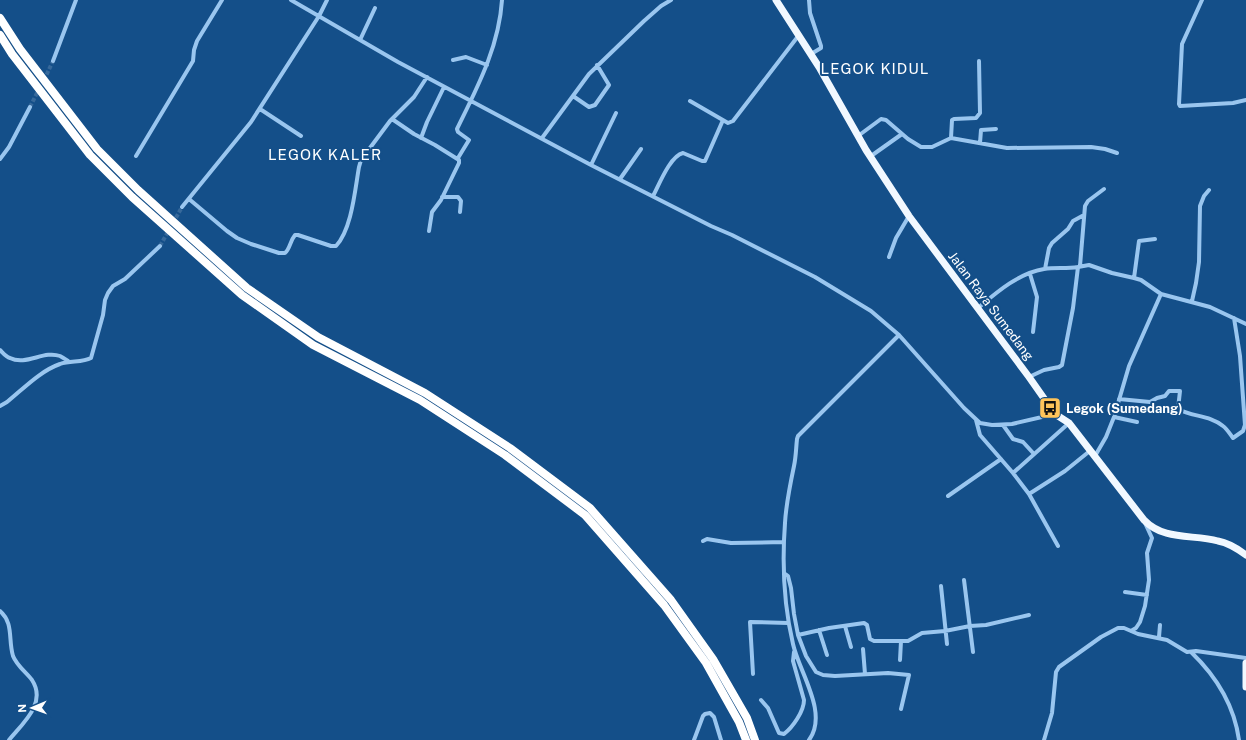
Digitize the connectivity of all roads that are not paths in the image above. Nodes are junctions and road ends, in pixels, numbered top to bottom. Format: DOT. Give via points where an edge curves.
graph roads {
  1 [pos="76,0"];
  2 [pos="222,0"];
  3 [pos="291,0"];
  4 [pos="327,0"];
  5 [pos="502,0"];
  6 [pos="671,0"];
  7 [pos="776,0"];
  8 [pos="809,0"];
  9 [pos="1202,0"];
  10 [pos="375,8"];
  11 [pos="319,16"];
  12 [pos="0,18"];
  13 [pos="0,34"];
  14 [pos="799,35"];
  15 [pos="360,40"];
  16 [pos="811,54"];
  17 [pos="453,60"];
  18 [pos="979,60"];
  19 [pos="53,61"];
  20 [pos="487,65"];
  21 [pos="598,65"];
  22 [pos="427,77"];
  23 [pos="444,87"];
  24 [pos="573,96"];
  25 [pos="1246,100"];
  26 [pos="470,101"];
  27 [pos="690,101"];
  28 [pos="30,107"];
  29 [pos="260,109"];
  30 [pos="616,113"];
  31 [pos="392,119"];
  32 [pos="723,120"];
  33 [pos="996,129"];
  34 [pos="902,134"];
  35 [pos="301,136"];
  36 [pos="858,136"];
  37 [pos="421,138"];
  38 [pos="542,138"];
  39 [pos="951,138"];
  40 [pos="980,143"];
  41 [pos="641,149"];
  42 [pos="1117,153"];
  43 [pos="136,156"];
  44 [pos="871,156"];
  45 [pos="458,158"];
  46 [pos="0,159"];
  47 [pos="591,165"];
  48 [pos="620,179"];
  49 [pos="1104,189"];
  50 [pos="1209,190"];
  51 [pos="653,196"];
  52 [pos="442,197"];
  53 [pos="189,199"];
  54 [pos="182,207"];
  55 [pos="460,212"];
  56 [pos="1084,215"];
  57 [pos="909,216"];
  58 [pos="429,231"];
  59 [pos="1155,239"];
  60 [pos="160,246"];
  61 [pos="889,257"];
  62 [pos="1079,266"];
  63 [pos="1045,268"];
  64 [pos="1030,274"];
  65 [pos="1134,278"];
  66 [pos="1161,294"];
  67 [pos="1192,301"];
  68 [pos="978,308"];
  69 [pos="1236,320"];
  70 [pos="1246,324"];
  71 [pos="1033,332"];
  72 [pos="899,335"];
  73 [pos="0,350"];
  74 [pos="68,361"];
  75 [pos="1029,377"];
  76 [pos="1119,399"];
  77 [pos="0,406"];
  78 [pos="1055,414"];
  79 [pos="1114,418"];
  80 [pos="976,420"];
  81 [pos="1136,422"];
  82 [pos="1069,423"];
  83 [pos="1003,425"];
  84 [pos="1093,453"];
  85 [pos="1034,454"];
  86 [pos="1001,459"];
  87 [pos="1013,473"];
  88 [pos="1029,494"];
  89 [pos="948,496"];
  90 [pos="1144,520"];
  91 [pos="703,541"];
  92 [pos="784,542"];
  93 [pos="1058,546"];
  94 [pos="1246,555"];
  95 [pos="784,573"];
  96 [pos="964,580"];
  97 [pos="941,586"];
  98 [pos="1125,592"];
  99 [pos="1147,595"];
  100 [pos="0,611"];
  101 [pos="1028,615"];
  102 [pos="788,623"];
  103 [pos="1160,625"];
  104 [pos="845,626"];
  105 [pos="970,626"];
  106 [pos="818,630"];
  107 [pos="945,631"];
  108 [pos="1131,631"];
  109 [pos="798,635"];
  110 [pos="1159,637"];
  111 [pos="901,641"];
  112 [pos="947,644"];
  113 [pos="851,647"];
  114 [pos="863,649"];
  115 [pos="794,651"];
  116 [pos="973,652"];
  117 [pos="1191,652"];
  118 [pos="827,655"];
  119 [pos="1246,658"];
  120 [pos="900,660"];
  121 [pos="1246,663"];
  122 [pos="752,674"];
  123 [pos="865,674"];
  124 [pos="1246,687"];
  125 [pos="761,700"];
  126 [pos="901,709"];
  127 [pos="8,740"];
  128 [pos="694,740"];
  129 [pos="721,740"];
  130 [pos="746,740"];
  131 [pos="755,740"];
  132 [pos="809,740"];
  133 [pos="1044,740"];
  134 [pos="1239,740"];
  1 -- 19 [label="street"];
  2 -- 43 [label="street" via="197,41 193,61"];
  3 -- 11 [label="street"];
  4 -- 11 [label="street"];
  5 -- 20 [label="street" via="494,45"];
  6 -- 21 [label="street" via="644,21"];
  7 -- 14 [label="highway, Jalan Raya Sumedang"];
  8 -- 16 [label="street" via="810,13 821,46"];
  9 -- 25 [label="street" via="1182,44 1179,104 1180,106 1233,103"];
  10 -- 15 [label="street"];
  11 -- 15 [label="street"];
  11 -- 29 [label="street"];
  12 -- 131 [label="highway" via="20,49 97,149 247,288 318,338 432,397 510,448 590,508 671,600 713,659 747,718"];
  13 -- 130 [label="highway" via="12,54 90,154 138,202 242,295 313,345 420,400 505,455 584,515 664,605 701,657 739,722"];
  14 -- 16 [label="highway, Jalan Raya Sumedang"];
  14 -- 32 [label="street" via="733,121 728,123"];
  15 -- 22 [label="street"];
  16 -- 36 [label="highway, Jalan Raya Sumedang"];
  17 -- 20 [label="street" via="466,57"];
  18 -- 39 [label="street" via="980,113 976,118 952,120"];
  20 -- 26 [label="street"];
  21 -- 24 [label="street"];
  21 -- 24 [label="street" via="609,85 595,105 589,107"];
  22 -- 23 [label="street"];
  22 -- 31 [label="street" via="414,97"];
  23 -- 26 [label="street"];
  23 -- 37 [label="street"];
  24 -- 38 [label="street"];
  26 -- 38 [label="street"];
  26 -- 45 [label="street" via="457,129 469,140"];
  27 -- 32 [label="street"];
  28 -- 46 [label="street"];
  29 -- 35 [label="street"];
  29 -- 53 [label="street"];
  30 -- 47 [label="street"];
  31 -- 37 [label="street"];
  31 -- 53 [label="street" via="361,160 350,218 336,246 294,235 285,253 279,253 237,238"];
  32 -- 51 [label="street" via="705,161 683,153 677,156"];
  33 -- 40 [label="street" via="981,130"];
  34 -- 36 [label="street" via="883,119"];
  34 -- 39 [label="street" via="915,144 927,147"];
  34 -- 44 [label="street"];
  36 -- 44 [label="highway, Jalan Raya Sumedang"];
  37 -- 45 [label="street"];
  38 -- 47 [label="street"];
  39 -- 40 [label="street"];
  40 -- 42 [label="street" via="1007,148 1091,147"];
  41 -- 48 [label="street"];
  44 -- 57 [label="highway, Jalan Raya Sumedang"];
  45 -- 52 [label="street" via="459,162"];
  47 -- 48 [label="street"];
  48 -- 51 [label="street"];
  49 -- 56 [label="street" via="1086,203"];
  50 -- 67 [label="street" via="1200,206 1199,262"];
  51 -- 72 [label="street" via="815,277 871,311"];
  52 -- 55 [label="street" via="458,197 461,201"];
  52 -- 58 [label="street" via="432,212"];
  53 -- 54 [label="street"];
  56 -- 62 [label="street"];
  56 -- 63 [label="street" via="1073,221 1052,243"];
  57 -- 61 [label="street" via="896,238"];
  57 -- 68 [label="highway, Jalan Raya Sumedang"];
  59 -- 65 [label="street" via="1139,241"];
  60 -- 74 [label="street" via="108,293 91,358"];
  62 -- 63 [label="street"];
  62 -- 65 [label="street" via="1089,266"];
  62 -- 75 [label="street" via="1062,365"];
  63 -- 64 [label="street"];
  64 -- 68 [label="street" via="998,292"];
  64 -- 71 [label="street" via="1036,297"];
  65 -- 66 [label="street"];
  66 -- 67 [label="street"];
  66 -- 76 [label="street" via="1129,366"];
  67 -- 69 [label="street"];
  68 -- 75 [label="highway, Jalan Raya Sumedang"];
  69 -- 70 [label="street"];
  69 -- 76 [label="street" via="1244,410 1242,433 1233,438 1223,426 1178,409 1180,391 1169,391 1165,396 1150,402"];
  72 -- 80 [label="street"];
  72 -- 92 [label="street" via="798,436"];
  73 -- 74 [label="street" via="15,360 47,355 61,356"];
  74 -- 77 [label="street" via="47,371"];
  75 -- 78 [label="highway, Jalan Raya Sumedang"];
  76 -- 79 [label="street"];
  78 -- 82 [label="highway, Jalan Raya Sumedang"];
  78 -- 83 [label="street"];
  79 -- 81 [label="street"];
  79 -- 84 [label="street" via="1106,437"];
  80 -- 83 [label="street" via="986,425"];
  80 -- 86 [label="street" via="980,435"];
  82 -- 84 [label="highway, Jalan Raya Sumedang"];
  82 -- 85 [label="street"];
  83 -- 85 [label="street" via="1013,439 1023,442"];
  84 -- 88 [label="street"];
  84 -- 90 [label="highway, Jalan Raya Sumedang"];
  85 -- 87 [label="street"];
  86 -- 87 [label="street"];
  86 -- 89 [label="street"];
  87 -- 88 [label="street"];
  88 -- 93 [label="street"];
  90 -- 94 [label="highway, Jalan Raya Sumedang" via="1149,526 1161,532 1217,540"];
  90 -- 99 [label="street" via="1152,538 1147,553"];
  91 -- 92 [label="street" via="707,539 731,543"];
  92 -- 95 [label="street"];
  95 -- 102 [label="street"];
  95 -- 109 [label="street" via="788,576 791,588"];
  96 -- 105 [label="street"];
  97 -- 107 [label="street"];
  98 -- 99 [label="street"];
  99 -- 108 [label="street" via="1140,622"];
  100 -- 127 [label="street" via="8,619 14,658 32,680 37,698 33,710"];
  101 -- 105 [label="street"];
  102 -- 115 [label="street"];
  102 -- 122 [label="street" via="750,622"];
  103 -- 110 [label="street"];
  104 -- 106 [label="street"];
  104 -- 111 [label="street" via="864,622 870,640"];
  104 -- 113 [label="street"];
  105 -- 107 [label="street"];
  105 -- 116 [label="street"];
  106 -- 109 [label="street"];
  106 -- 118 [label="street"];
  107 -- 111 [label="street" via="922,633 908,641"];
  107 -- 112 [label="street"];
  108 -- 110 [label="street"];
  108 -- 133 [label="street" via="1118,628 1059,667 1056,672 1052,713"];
  109 -- 123 [label="street" via="816,672 835,676"];
  110 -- 117 [label="street"];
  111 -- 120 [label="street"];
  114 -- 123 [label="street"];
  115 -- 125 [label="street" via="804,706 784,734 779,733 768,708"];
  115 -- 132 [label="street" via="812,695 816,712"];
  117 -- 119 [label="street"];
  117 -- 134 [label="street" via="1209,670 1223,691"];
  121 -- 124 [label="highway"];
  123 -- 126 [label="street" via="910,675"];
  128 -- 129 [label="street" via="703,716 710,713 714,716"];
}
